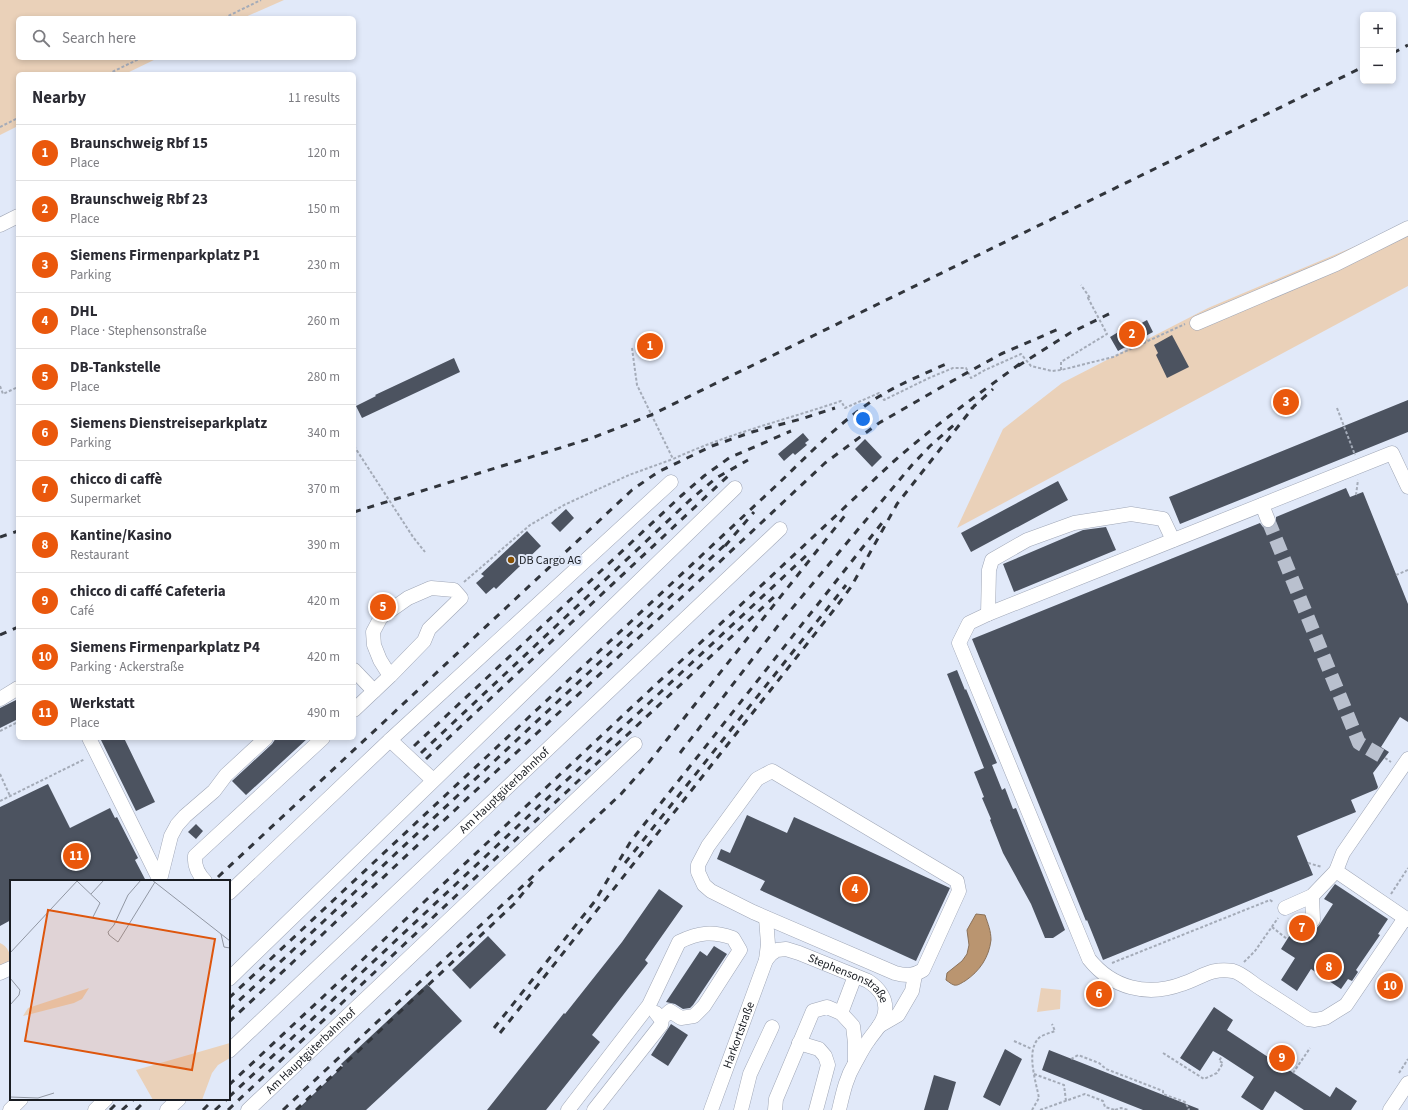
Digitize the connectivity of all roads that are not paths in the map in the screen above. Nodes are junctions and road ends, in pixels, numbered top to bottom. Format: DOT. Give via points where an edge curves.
graph roads {
  1 [pos="16,217"];
  2 [pos="0,224"];
  3 [pos="1408,228"];
  4 [pos="1196,323"];
  5 [pos="671,482"];
  6 [pos="1408,487"];
  7 [pos="735,488"];
  8 [pos="1262,505"];
  9 [pos="1268,520"];
  10 [pos="780,529"];
  11 [pos="1173,540"];
  12 [pos="988,614"];
  13 [pos="356,672"];
  14 [pos="390,676"];
  15 [pos="16,689"];
  16 [pos="374,691"];
  17 [pos="0,699"];
  18 [pos="356,708"];
  19 [pos="90,740"];
  20 [pos="264,740"];
  21 [pos="321,740"];
  22 [pos="390,740"];
  23 [pos="635,744"];
  24 [pos="1408,759"];
  25 [pos="433,780"];
  26 [pos="1336,870"];
  27 [pos="160,880"];
  28 [pos="160,880"];
  29 [pos="204,880"];
  30 [pos="230,892"];
  31 [pos="1312,896"];
  32 [pos="1286,908"];
  33 [pos="766,918"];
  34 [pos="1407,919"];
  35 [pos="1313,920"];
  36 [pos="766,960"];
  37 [pos="10,968"];
  38 [pos="0,973"];
  39 [pos="915,974"];
  40 [pos="855,976"];
  41 [pos="230,978"];
  42 [pos="649,1005"];
  43 [pos="841,1013"];
  44 [pos="661,1018"];
  45 [pos="879,1026"];
  46 [pos="772,1027"];
  47 [pos="799,1043"];
  48 [pos="230,1051"];
  49 [pos="854,1063"];
  50 [pos="1408,1083"];
  51 [pos="20,1100"];
  52 [pos="105,1100"];
  53 [pos="178,1100"];
  54 [pos="1395,1108"];
  55 [pos="10,1110"];
  56 [pos="95,1110"];
  57 [pos="167,1110"];
  58 [pos="248,1110"];
  59 [pos="568,1110"];
  60 [pos="594,1110"];
  61 [pos="711,1110"];
  62 [pos="741,1110"];
  63 [pos="775,1110"];
  64 [pos="816,1110"];
  65 [pos="839,1110"];
  1 -- 2 [label="street"];
  3 -- 4 [label="street" via="1336,264"];
  5 -- 22 [label="street"];
  6 -- 8 [label="street" via="1392,453"];
  7 -- 25 [label="street"];
  8 -- 9 [label="street"];
  8 -- 11 [label="street"];
  10 -- 48 [label="street, Am Hauptgüterbahnhof"];
  11 -- 12 [label="street"];
  11 -- 12 [label="street" via="1163,519 1131,514 1074,523 1027,540 992,560 988,570"];
  12 -- 34 [label="street" via="968,623 959,643 1089,959 1113,980 1134,988 1158,990 1218,970 1235,972 1308,1018 1325,1018 1346,1004"];
  13 -- 16 [label="street"];
  14 -- 14 [label="street" via="424,641 429,629 461,598 454,590 431,588 408,598 381,617 373,632 374,646"];
  14 -- 16 [label="street"];
  15 -- 17 [label="street"];
  16 -- 18 [label="street"];
  19 -- 27 [label="street"];
  20 -- 28 [label="street" via="177,825 171,836"];
  21 -- 29 [label="street" via="195,856 194,864"];
  22 -- 25 [label="street"];
  22 -- 30 [label="street"];
  23 -- 58 [label="street, Am Hauptgüterbahnhof"];
  24 -- 26 [label="street" via="1343,853"];
  25 -- 41 [label="street"];
  26 -- 31 [label="street"];
  26 -- 34 [label="street"];
  31 -- 32 [label="street"];
  31 -- 35 [label="street"];
  33 -- 36 [label="street, Harkortstraße"];
  33 -- 39 [label="street" via="895,973 906,976"];
  33 -- 39 [label="street" via="711,891 704,885 698,872 698,865 708,846 756,779 772,771 957,881 959,891 923,970"];
  36 -- 40 [label="street, Stephensonstraße" via="777,950 786,949"];
  36 -- 61 [label="street, Harkortstraße"];
  37 -- 38 [label="street"];
  39 -- 45 [label="street" via="912,991 898,1015"];
  40 -- 43 [label="street"];
  40 -- 45 [label="street, Stephensonstraße" via="880,991 885,1013"];
  42 -- 44 [label="street"];
  42 -- 44 [label="street" via="680,942 690,936 704,933 720,933 733,938 740,950 704,1006 694,1016 682,1018 670,1011"];
  42 -- 59 [label="street"];
  43 -- 47 [label="street" via="827,1007 813,1011"];
  43 -- 49 [label="street" via="853,1026"];
  44 -- 60 [label="street" via="661,1025"];
  45 -- 49 [label="street, Stephensonstraße"];
  46 -- 62 [label="street" via="750,1074"];
  47 -- 63 [label="street" via="776,1099"];
  47 -- 64 [label="street" via="819,1050 828,1064"];
  49 -- 65 [label="street, Stephensonstraße" via="846,1080"];
  50 -- 54 [label="street"];
  51 -- 55 [label="street"];
  52 -- 56 [label="street"];
  53 -- 57 [label="street"];
}
